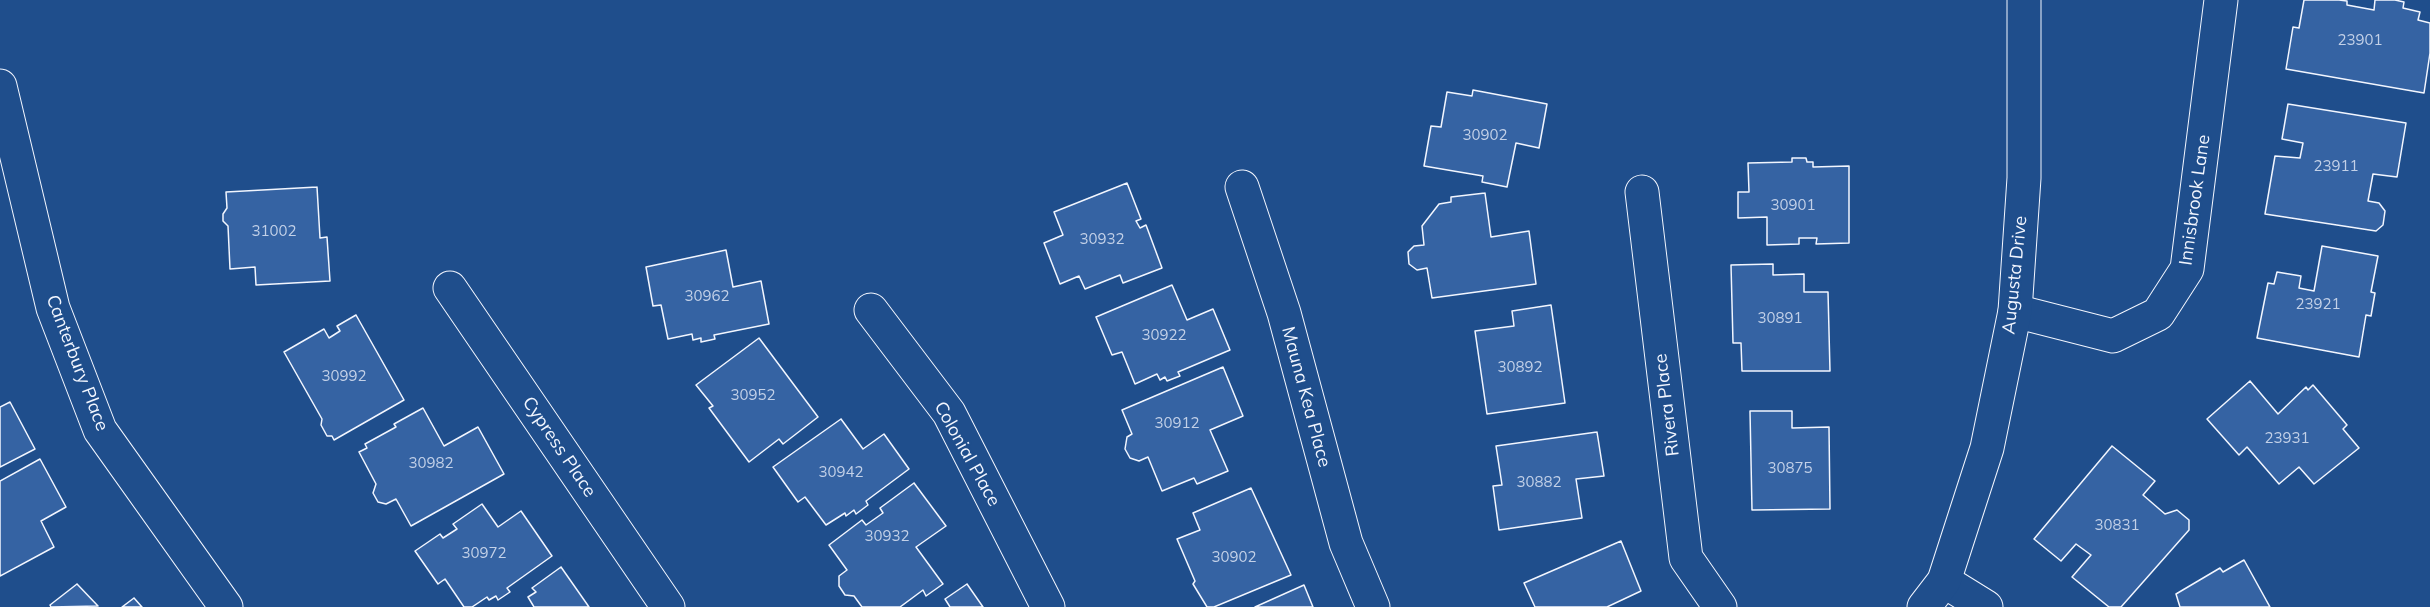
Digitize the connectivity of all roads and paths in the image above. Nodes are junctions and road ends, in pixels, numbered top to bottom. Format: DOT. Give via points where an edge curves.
graph roads {
  1 [pos="2024,0"];
  2 [pos="2221,0"];
  3 [pos="0,86"];
  4 [pos="1242,187"];
  5 [pos="1642,192"];
  6 [pos="450,288"];
  7 [pos="871,310"];
  8 [pos="2015,311"];
  9 [pos="1944,581"];
  10 [pos="226,607"];
  11 [pos="668,607"];
  12 [pos="1048,607"];
  13 [pos="1373,607"];
  14 [pos="1720,607"];
  15 [pos="1924,607"];
  16 [pos="1986,607"];
  1 -- 8 [label="street, Augusta Drive" via="2024,178"];
  2 -- 8 [label="street, Innisbrook Lane" via="2187,269 2158,314 2114,336"];
  3 -- 10 [label="street, Canterbury Place" via="53,308 100,430"];
  4 -- 13 [label="street, Mauna Kea Place" via="1284,313 1346,543"];
  5 -- 14 [label="street, Rivera Place" via="1686,558"];
  6 -- 11 [label="street, Cypress Place"];
  7 -- 12 [label="street, Colonial Place" via="948,413"];
  8 -- 9 [label="street, Augusta Drive" via="1987,448"];
  9 -- 15 [label="street, Augusta Drive"];
  9 -- 16 [label="street"];
}
